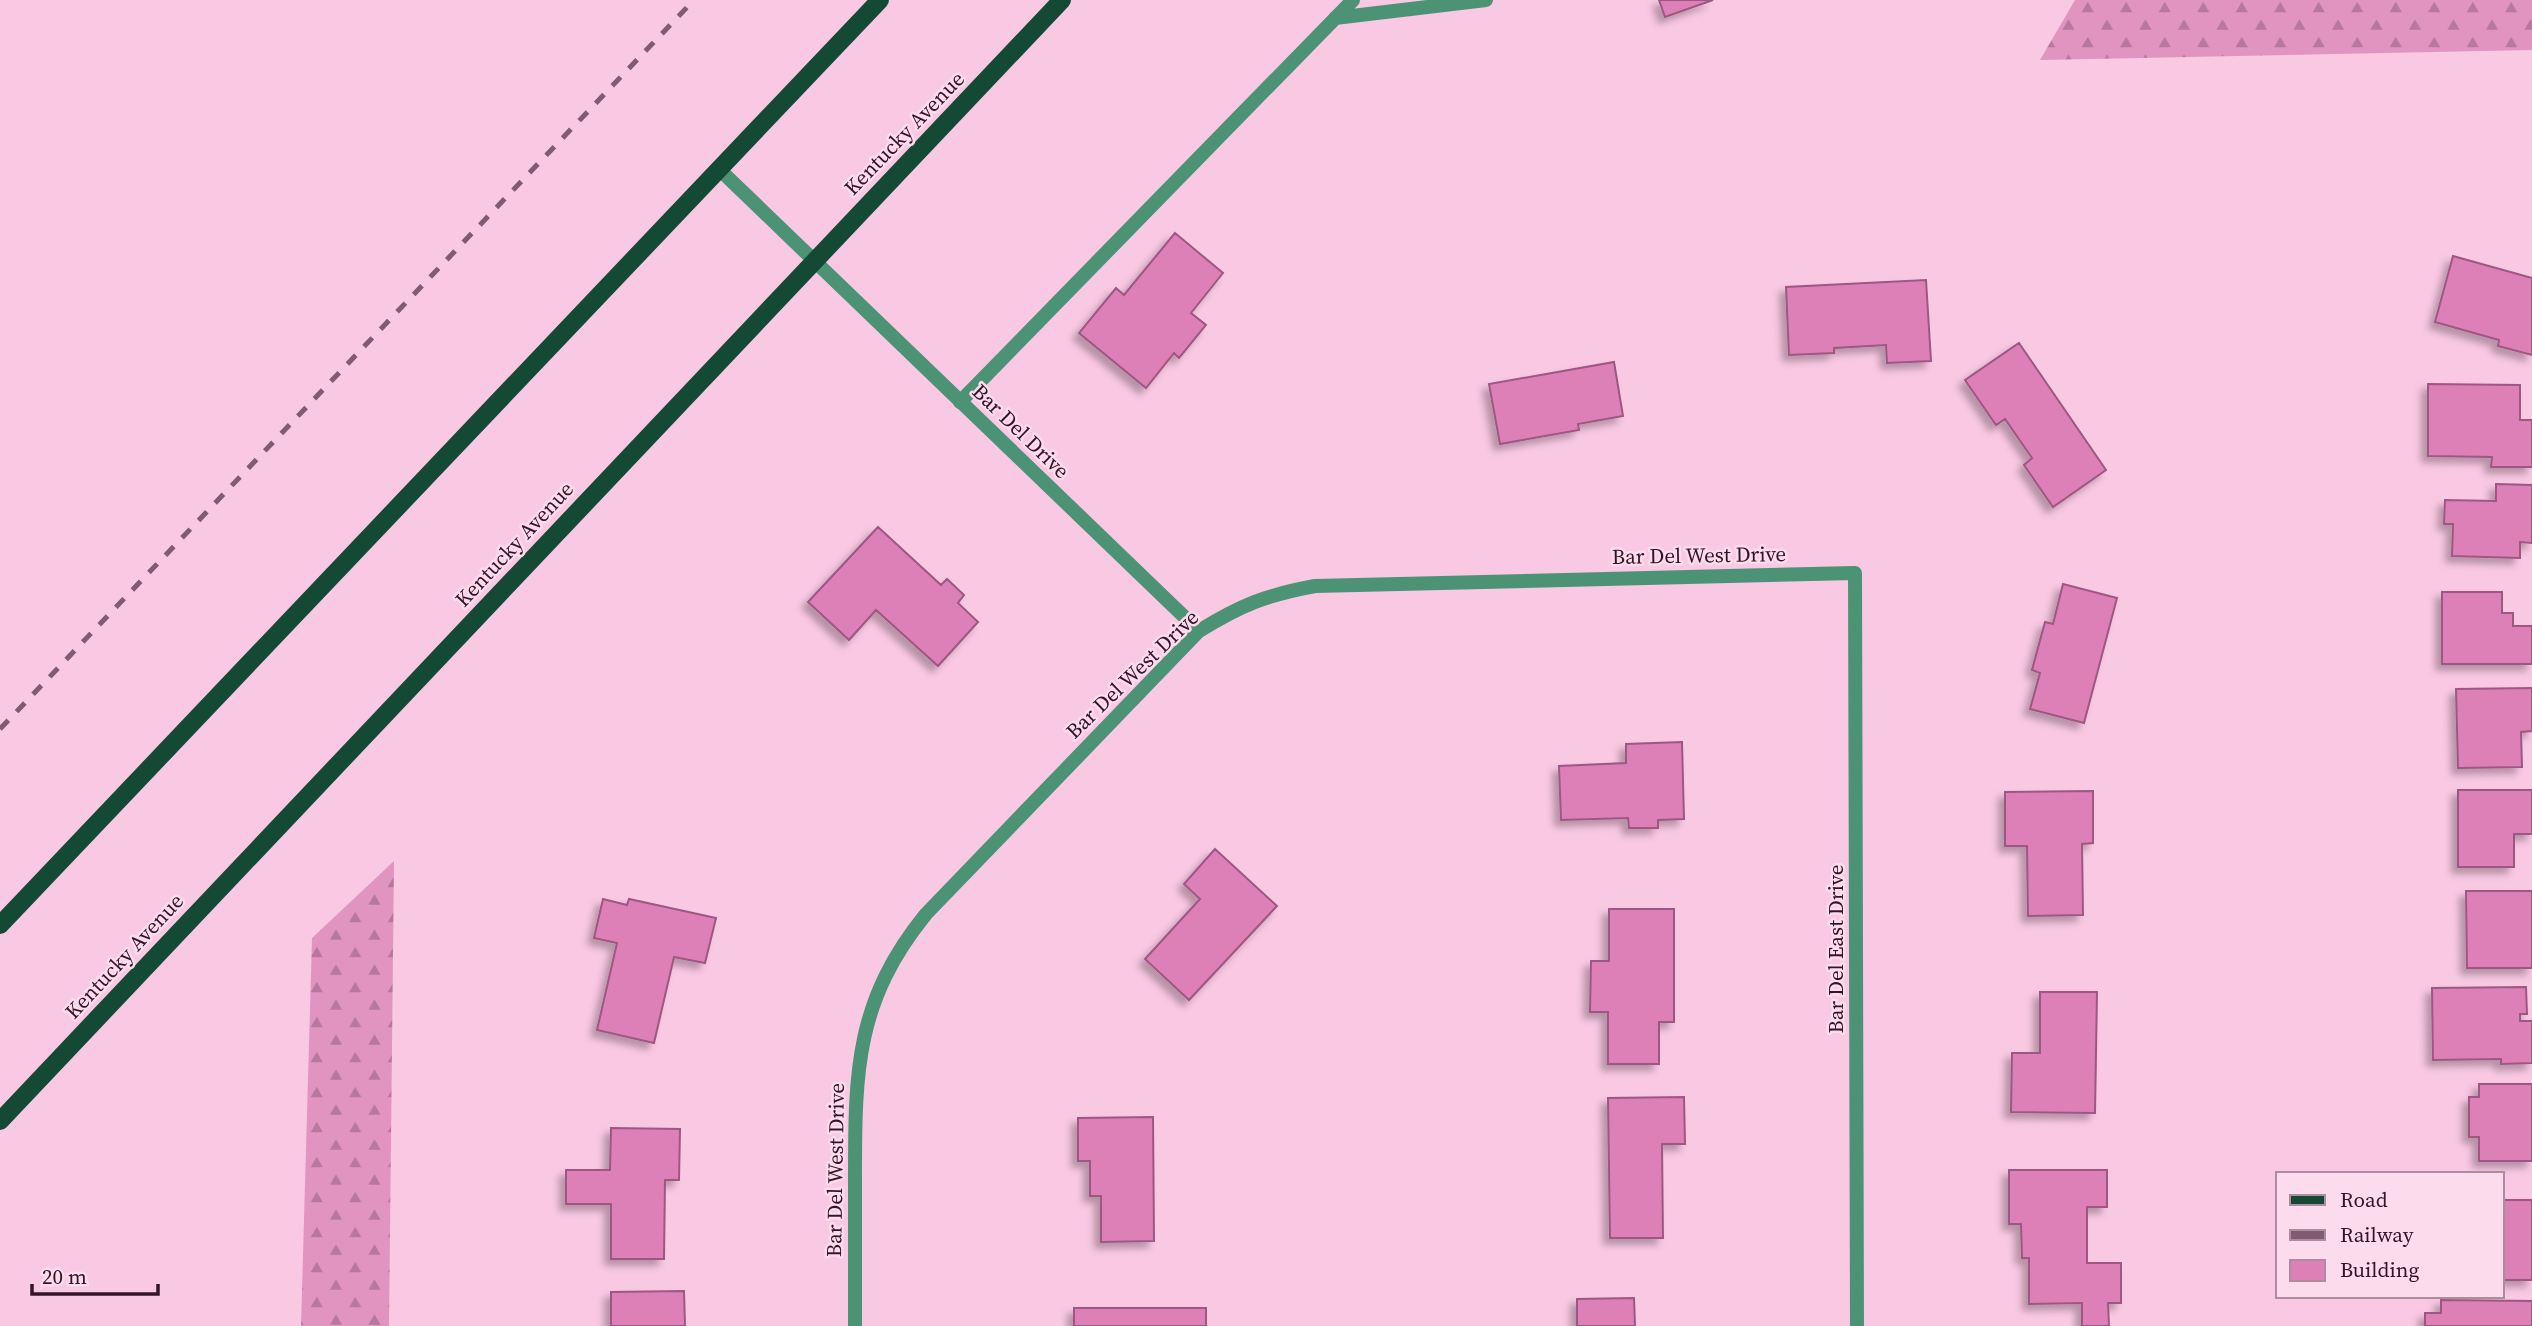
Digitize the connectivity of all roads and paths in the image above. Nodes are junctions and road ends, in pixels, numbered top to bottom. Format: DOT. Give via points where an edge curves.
graph roads {
  1 [pos="880,0"];
  2 [pos="1062,0"];
  3 [pos="1353,0"];
  4 [pos="1486,0"];
  5 [pos="1335,18"];
  6 [pos="719,169"];
  7 [pos="814,261"];
  8 [pos="960,402"];
  9 [pos="1855,573"];
  10 [pos="1199,631"];
  11 [pos="0,925"];
  12 [pos="0,1121"];
  13 [pos="855,1326"];
  14 [pos="1857,1326"];
  1 -- 6 [label="main road"];
  2 -- 7 [label="main road, Kentucky Avenue"];
  3 -- 5 [label="street"];
  4 -- 5 [label="street"];
  5 -- 8 [label="street"];
  6 -- 7 [label="street"];
  6 -- 11 [label="main road"];
  7 -- 8 [label="street, Bar Del Drive"];
  7 -- 12 [label="main road, Kentucky Avenue"];
  8 -- 10 [label="street, Bar Del Drive"];
  9 -- 10 [label="street, Bar Del West Drive" via="1315,586 1270,595"];
  9 -- 14 [label="street, Bar Del East Drive"];
  10 -- 13 [label="street, Bar Del West Drive" via="926,914 880,986 864,1035 855,1087"];
}
